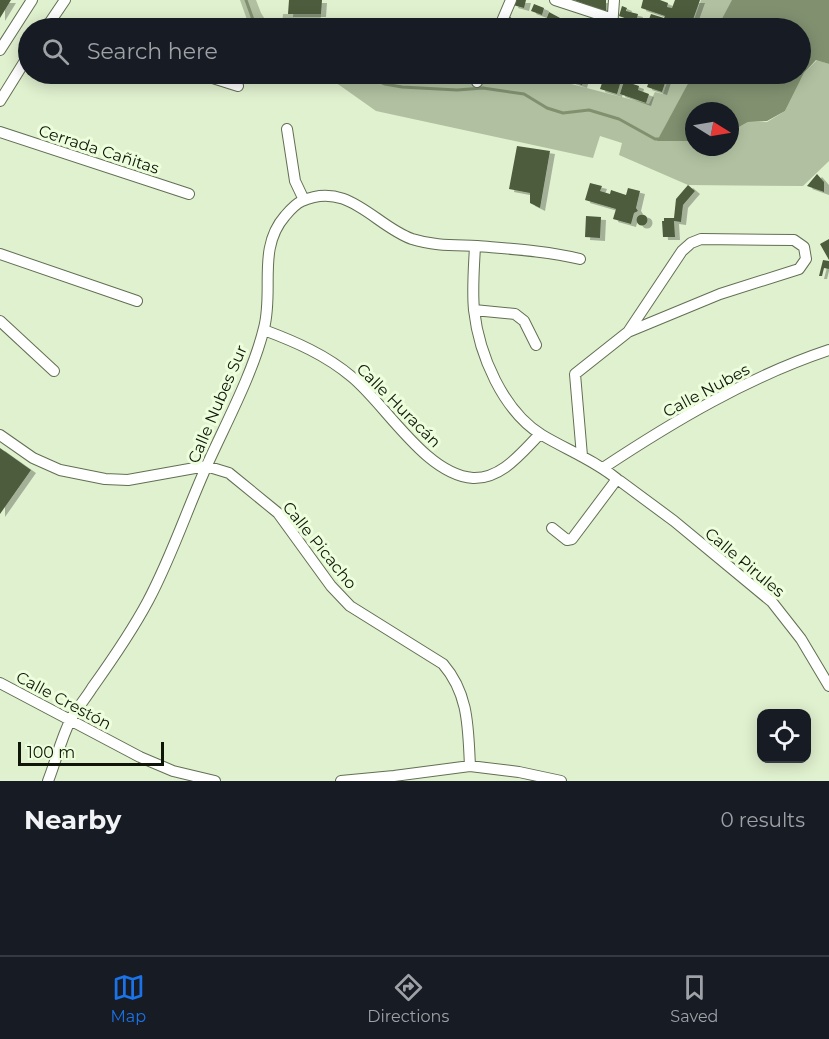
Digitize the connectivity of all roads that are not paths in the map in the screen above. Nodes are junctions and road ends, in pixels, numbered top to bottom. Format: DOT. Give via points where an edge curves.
graph roads {
  1 [pos="32,0"];
  2 [pos="65,0"];
  3 [pos="510,0"];
  4 [pos="555,0"];
  5 [pos="614,0"];
  6 [pos="20,18"];
  7 [pos="54,18"];
  8 [pos="503,18"];
  9 [pos="598,18"];
  10 [pos="613,18"];
  11 [pos="18,22"];
  12 [pos="0,50"];
  13 [pos="18,72"];
  14 [pos="232,84"];
  15 [pos="238,86"];
  16 [pos="0,100"];
  17 [pos="287,129"];
  18 [pos="0,132"];
  19 [pos="189,194"];
  20 [pos="304,200"];
  21 [pos="475,246"];
  22 [pos="0,254"];
  23 [pos="580,259"];
  24 [pos="137,301"];
  25 [pos="474,310"];
  26 [pos="0,321"];
  27 [pos="264,330"];
  28 [pos="627,333"];
  29 [pos="536,345"];
  30 [pos="829,350"];
  31 [pos="54,371"];
  32 [pos="540,434"];
  33 [pos="0,435"];
  34 [pos="582,456"];
  35 [pos="207,466"];
  36 [pos="603,468"];
  37 [pos="618,480"];
  38 [pos="552,528"];
  39 [pos="0,683"];
  40 [pos="829,686"];
  41 [pos="71,720"];
  42 [pos="470,766"];
  43 [pos="48,781"];
  44 [pos="215,781"];
  45 [pos="341,781"];
  46 [pos="561,781"];
  1 -- 6 [label="street"];
  2 -- 7 [label="street"];
  3 -- 8 [label="street"];
  4 -- 9 [label="street"];
  5 -- 10 [label="street"];
  11 -- 12 [label="street"];
  13 -- 16 [label="street"];
  14 -- 15 [label="street"];
  17 -- 20 [label="street" via="295,181"];
  18 -- 19 [label="street, Cerrada Cañitas"];
  20 -- 21 [label="street" via="325,196 347,199 411,238"];
  20 -- 27 [label="street, Calle Nubes Sur" via="278,224 269,243 269,306"];
  21 -- 23 [label="street" via="558,253"];
  21 -- 25 [label="street, Calle Pirules"];
  22 -- 24 [label="street"];
  25 -- 29 [label="street" via="515,314 524,321"];
  25 -- 32 [label="street, Calle Pirules" via="482,350 495,380 514,410"];
  26 -- 31 [label="street"];
  27 -- 32 [label="street, Calle Huracán" via="326,356 354,379 430,459 458,474 475,478 507,467"];
  27 -- 35 [label="street, Calle Nubes Sur"];
  28 -- 28 [label="street" via="720,294 799,269 806,251 794,240 706,239 691,243"];
  28 -- 34 [label="street" via="574,374"];
  30 -- 36 [label="street, Calle Nubes" via="705,406"];
  32 -- 34 [label="street, Calle Pirules"];
  33 -- 35 [label="street" via="33,458 60,470 105,479 128,480"];
  34 -- 36 [label="street, Calle Pirules"];
  35 -- 41 [label="street, Calle Nubes Sur" via="148,602"];
  35 -- 42 [label="street, Calle Picacho" via="229,473 278,513 350,606 443,664 454,676 463,696"];
  36 -- 37 [label="street, Calle Pirules"];
  37 -- 38 [label="street" via="572,539 567,540"];
  37 -- 40 [label="street, Calle Pirules" via="772,602 801,639"];
  39 -- 41 [label="street, Calle Crestón"];
  41 -- 43 [label="street, Calle Nubes Sur"];
  41 -- 44 [label="street, Calle Crestón" via="173,771"];
  42 -- 45 [label="street"];
  42 -- 46 [label="street"];
}
